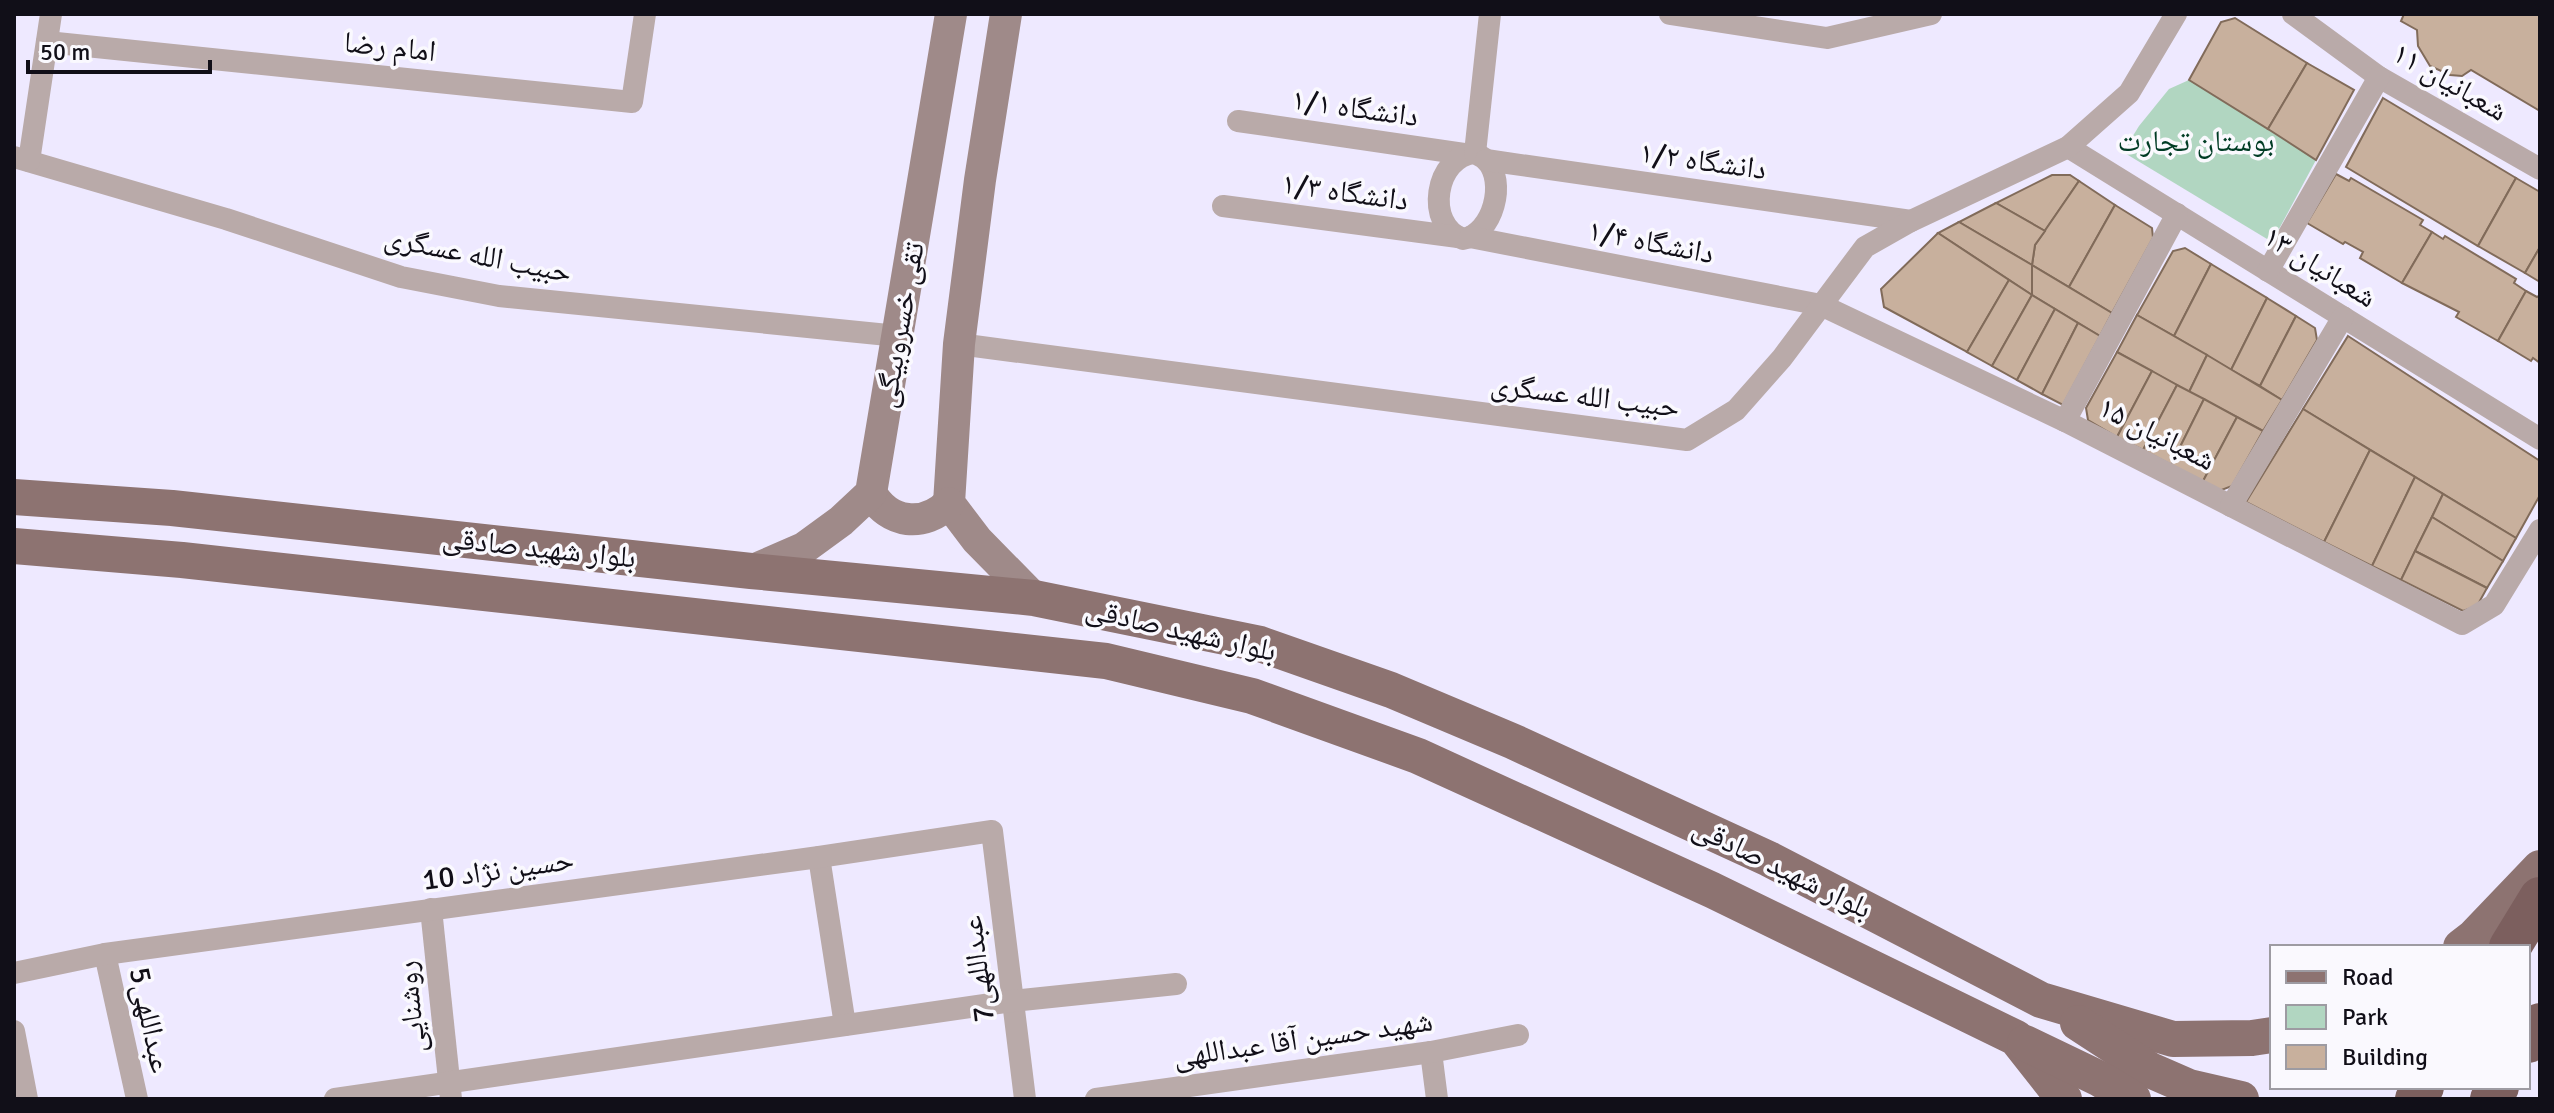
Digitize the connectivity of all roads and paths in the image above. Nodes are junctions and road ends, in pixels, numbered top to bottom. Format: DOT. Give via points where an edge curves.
graph roads {
  1 [pos="51,14"];
  2 [pos="645,14"];
  3 [pos="951,14"];
  4 [pos="1006,14"];
  5 [pos="1490,14"];
  6 [pos="1670,14"];
  7 [pos="1931,14"];
  8 [pos="2176,14"];
  9 [pos="2293,14"];
  10 [pos="1759,21"];
  11 [pos="47,42"];
  12 [pos="2379,77"];
  13 [pos="1238,121"];
  14 [pos="2068,147"];
  15 [pos="1475,155"];
  16 [pos="21,159"];
  17 [pos="2540,169"];
  18 [pos="1223,206"];
  19 [pos="2177,214"];
  20 [pos="1911,221"];
  21 [pos="1464,237"];
  22 [pos="2268,271"];
  23 [pos="1821,305"];
  24 [pos="2343,317"];
  25 [pos="898,336"];
  26 [pos="959,344"];
  27 [pos="2065,421"];
  28 [pos="2540,439"];
  29 [pos="871,493"];
  30 [pos="14,497"];
  31 [pos="949,503"];
  32 [pos="2231,506"];
  33 [pos="2540,530"];
  34 [pos="14,546"];
  35 [pos="751,571"];
  36 [pos="1034,598"];
  37 [pos="992,831"];
  38 [pos="819,857"];
  39 [pos="2540,868"];
  40 [pos="2540,898"];
  41 [pos="431,909"];
  42 [pos="2464,945"];
  43 [pos="2511,945"];
  44 [pos="105,954"];
  45 [pos="14,973"];
  46 [pos="1176,984"];
  47 [pos="2041,1000"];
  48 [pos="1012,1001"];
  49 [pos="845,1025"];
  50 [pos="14,1031"];
  51 [pos="1518,1035"];
  52 [pos="2270,1035"];
  53 [pos="2016,1038"];
  54 [pos="1431,1052"];
  55 [pos="450,1090"];
  56 [pos="27,1099"];
  57 [pos="137,1099"];
  58 [pos="335,1099"];
  59 [pos="1025,1099"];
  60 [pos="1096,1099"];
  61 [pos="1437,1099"];
  62 [pos="2064,1099"];
  63 [pos="2133,1099"];
  64 [pos="2241,1099"];
  1 -- 11 [label="street"];
  2 -- 11 [label="street, امام رضا" via="632,102"];
  3 -- 25 [label="main road, تقی خسروبیگی"];
  4 -- 26 [label="main road, تقی خسروبیگی"];
  5 -- 15 [label="street"];
  6 -- 10 [label="street"];
  7 -- 10 [label="street" via="1827,38"];
  8 -- 14 [label="street, حبیب الله عسگری" via="2129,93"];
  9 -- 12 [label="street, شعبانیان ۱۱"];
  11 -- 16 [label="street"];
  12 -- 17 [label="street, شعبانیان ۱۱"];
  12 -- 22 [label="street"];
  13 -- 15 [label="street, دانشگاه ۱/۱"];
  14 -- 19 [label="street, شعبانیان ۱۳"];
  14 -- 20 [label="street, حبیب الله عسگری"];
  15 -- 20 [label="street, دانشگاه ۱/۲"];
  15 -- 21 [label="street" via="1495,180 1496,194 1486,222"];
  15 -- 21 [label="street" via="1447,170 1441,185 1442,218 1449,231"];
  16 -- 25 [label="street, حبیب الله عسگری" via="401,277 499,296"];
  18 -- 21 [label="street, دانشگاه ۱/۳"];
  19 -- 22 [label="street, شعبانیان ۱۳"];
  19 -- 27 [label="street"];
  20 -- 23 [label="street, حبیب الله عسگری" via="1865,247"];
  21 -- 23 [label="street, دانشگاه ۱/۴"];
  22 -- 24 [label="street, شعبانیان ۱۳"];
  23 -- 26 [label="street, حبیب الله عسگری" via="1736,410 1687,440"];
  23 -- 27 [label="street, شعبانیان ۱۵"];
  24 -- 28 [label="street, شعبانیان ۱۳"];
  24 -- 32 [label="street"];
  25 -- 29 [label="main road, تقی خسروبیگی"];
  26 -- 31 [label="main road, تقی خسروبیگی"];
  27 -- 32 [label="street, شعبانیان ۱۵"];
  29 -- 31 [label="main road" via="886,512 907,520 931,517"];
  29 -- 35 [label="main road" via="804,548"];
  30 -- 35 [label="main road, بلوار شهید صادقی" via="172,508"];
  31 -- 36 [label="main road"];
  32 -- 33 [label="street, شعبانیان ۱۵" via="2462,624 2494,605"];
  34 -- 53 [label="main road, بلوار شهید صادقی" via="1106,661 1252,696 1418,756 1712,890"];
  35 -- 36 [label="main road, بلوار شهید صادقی"];
  36 -- 47 [label="main road, بلوار شهید صادقی" via="1260,644 1391,690 1769,859"];
  37 -- 38 [label="street, حسین نژاد 10"];
  37 -- 48 [label="street, عبداللهی7"];
  38 -- 41 [label="street, حسین نژاد 10"];
  38 -- 49 [label="street"];
  39 -- 42 [label="main road"];
  40 -- 43 [label="highway"];
  41 -- 44 [label="street, حسین نژاد 10"];
  41 -- 55 [label="street, روشنایی"];
  44 -- 45 [label="street, حسین نژاد 10"];
  44 -- 57 [label="street, عبداللهی5"];
  46 -- 48 [label="street"];
  47 -- 52 [label="main road, بلوار شهید صادقی" via="2173,1039"];
  47 -- 64 [label="main road" via="2150,1070 2189,1087"];
  48 -- 49 [label="street"];
  48 -- 59 [label="street, عبداللهی7"];
  49 -- 55 [label="street"];
  50 -- 56 [label="street"];
  51 -- 54 [label="street, شهید حسین آقا عبداللهی"];
  53 -- 62 [label="main road, بلوار شهید صادقی"];
  53 -- 63 [label="main road"];
  54 -- 60 [label="street, شهید حسین آقا عبداللهی"];
  54 -- 61 [label="street"];
  55 -- 58 [label="street"];
}
